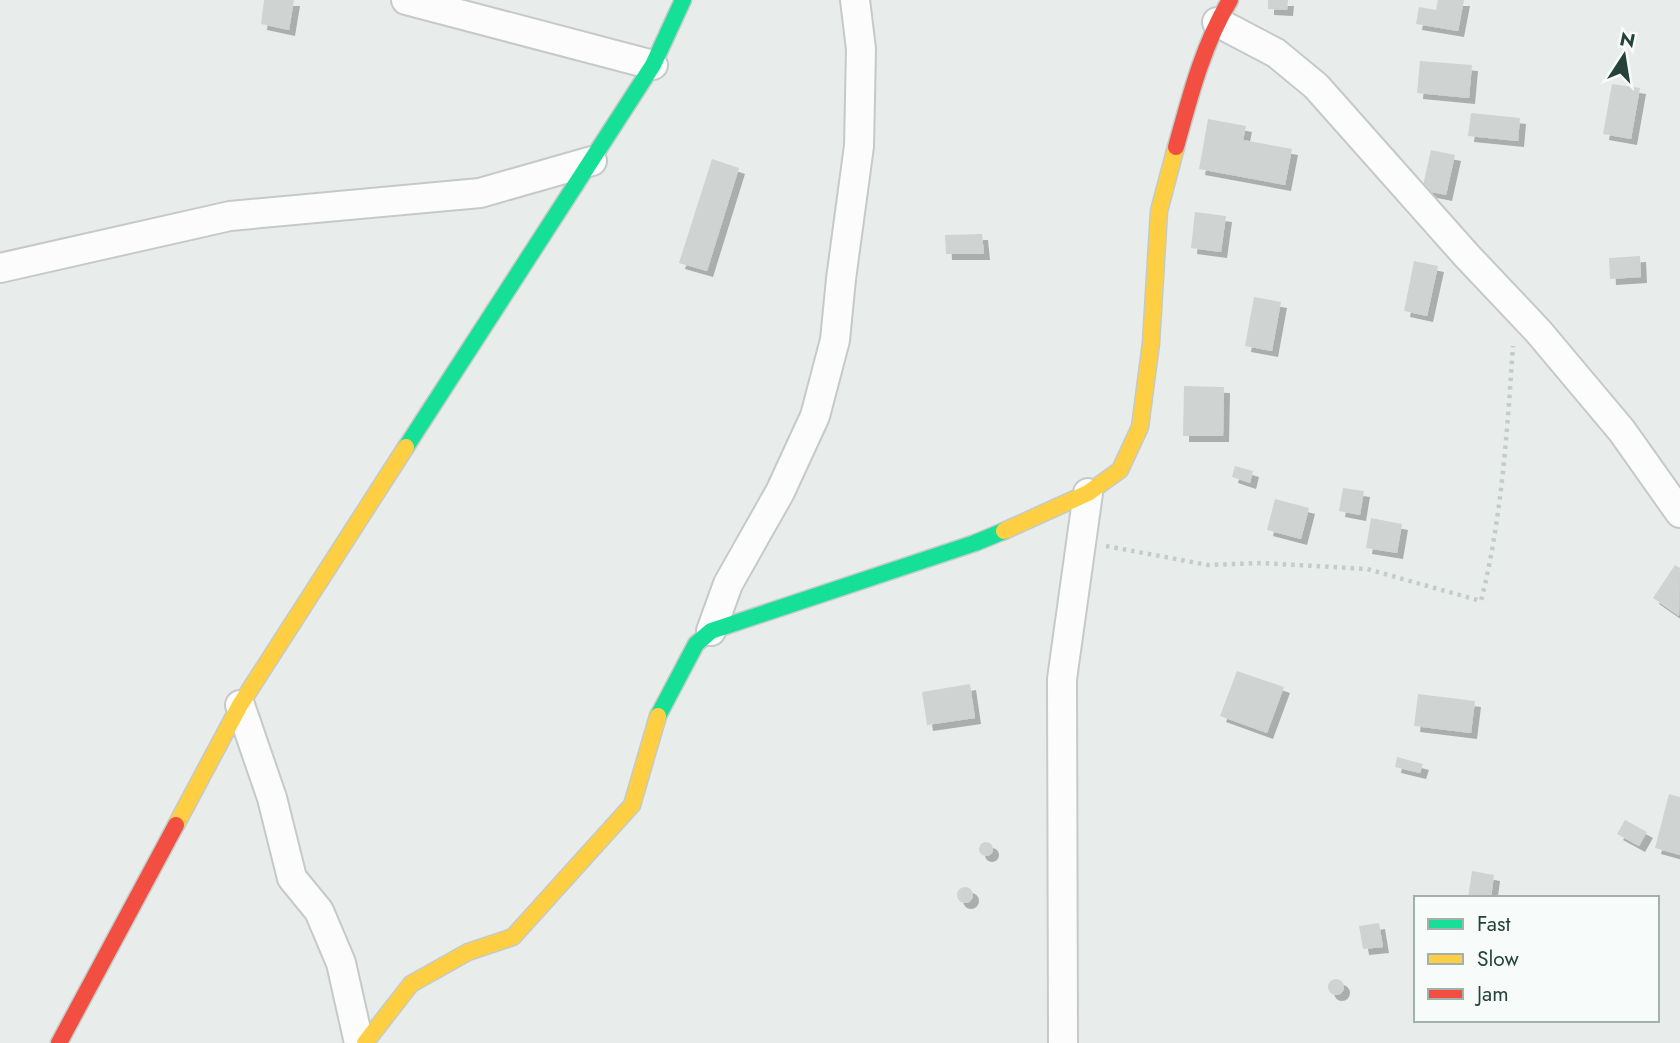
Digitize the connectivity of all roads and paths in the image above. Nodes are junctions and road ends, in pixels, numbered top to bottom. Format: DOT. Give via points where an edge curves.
graph roads {
  1 [pos="405,0"];
  2 [pos="684,0"];
  3 [pos="855,0"];
  4 [pos="1223,11"];
  5 [pos="653,65"];
  6 [pos="592,161"];
  7 [pos="0,268"];
  8 [pos="1515,306"];
  9 [pos="1088,493"];
  10 [pos="1680,513"];
  11 [pos="1081,541"];
  12 [pos="711,631"];
  13 [pos="240,705"];
  14 [pos="59,1043"];
  15 [pos="359,1043"];
  16 [pos="365,1043"];
  17 [pos="1063,1043"];
  1 -- 5 [label="street"];
  2 -- 5 [label="street"];
  3 -- 12 [label="street" via="861,49 859,146 835,340 811,426 728,584"];
  4 -- 8 [label="street" via="1316,86"];
  4 -- 9 [label="street" via="1193,84 1159,211 1140,427 1121,470"];
  5 -- 6 [label="street"];
  6 -- 7 [label="street" via="480,193 230,216"];
  6 -- 13 [label="street"];
  8 -- 10 [label="street" via="1622,431"];
  8 -- 11 [label="path" via="1493,553 1480,601 1367,569 1208,565"];
  9 -- 11 [label="street"];
  9 -- 12 [label="street" via="975,543"];
  11 -- 17 [label="street" via="1062,679"];
  12 -- 16 [label="street" via="696,644 661,708 632,805 513,937 468,952 411,984"];
  13 -- 14 [label="street"];
  13 -- 15 [label="street" via="292,878 319,911 341,963"];
}
